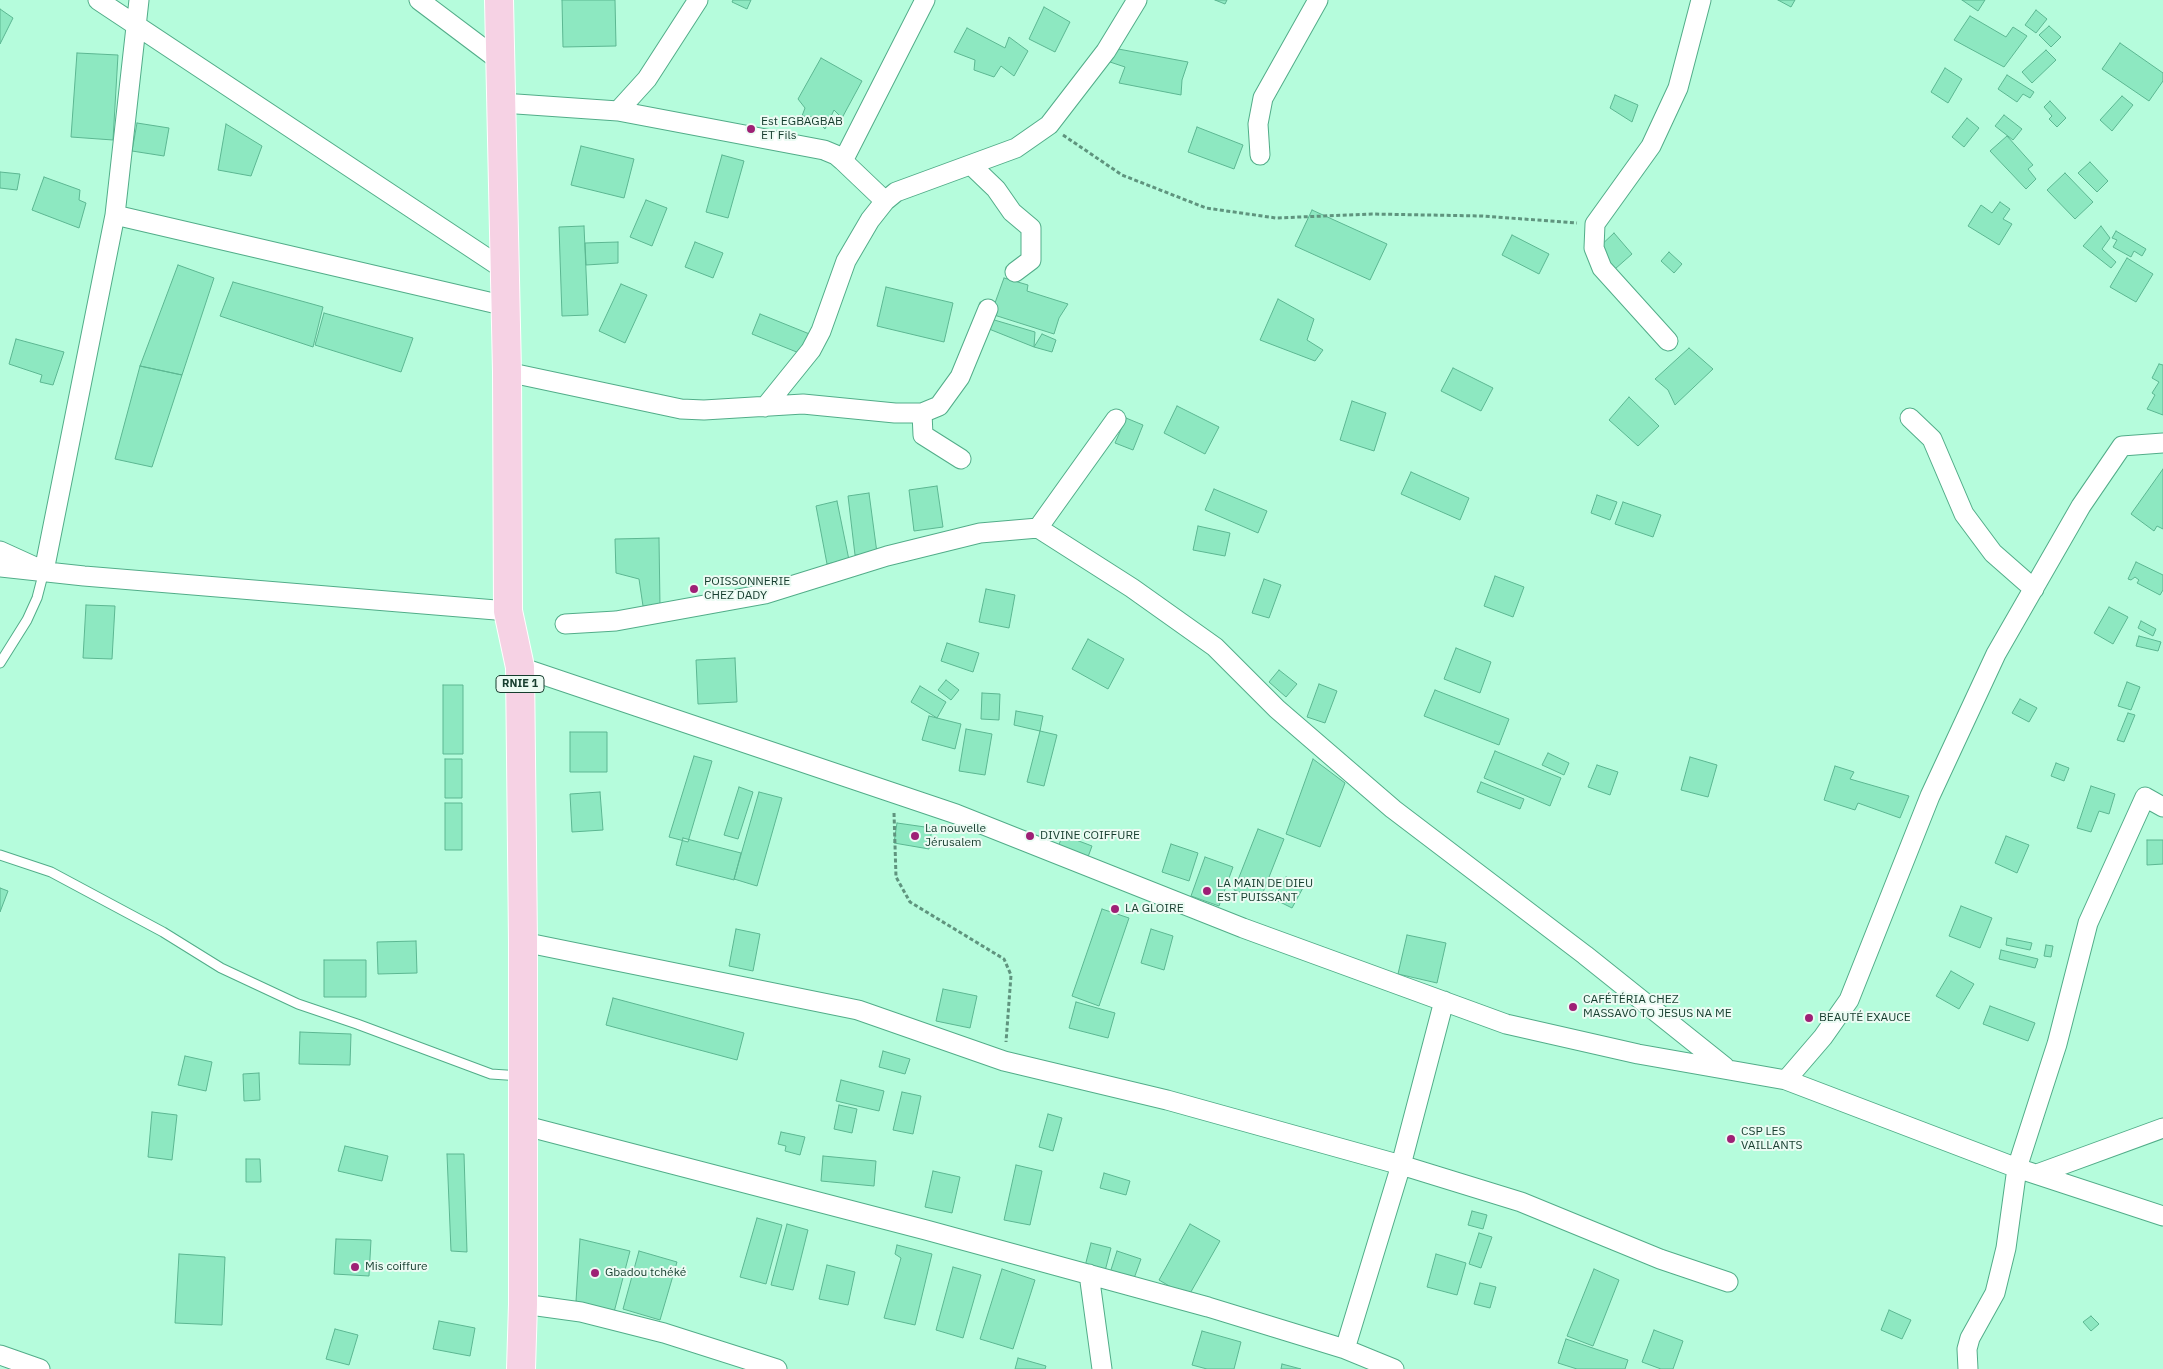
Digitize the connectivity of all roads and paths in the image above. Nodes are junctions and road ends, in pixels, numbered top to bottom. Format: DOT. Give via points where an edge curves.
graph roads {
  1 [pos="98,0"];
  2 [pos="139,0"];
  3 [pos="420,0"];
  4 [pos="500,0"];
  5 [pos="698,0"];
  6 [pos="925,0"];
  7 [pos="1137,0"];
  8 [pos="1318,0"];
  9 [pos="1701,0"];
  10 [pos="137,26"];
  11 [pos="500,61"];
  12 [pos="502,103"];
  13 [pos="618,110"];
  14 [pos="1049,125"];
  15 [pos="1260,155"];
  16 [pos="843,161"];
  17 [pos="971,165"];
  18 [pos="885,200"];
  19 [pos="114,215"];
  20 [pos="1595,224"];
  21 [pos="505,270"];
  22 [pos="1015,272"];
  23 [pos="506,306"];
  24 [pos="988,309"];
  25 [pos="1668,341"];
  26 [pos="507,372"];
  27 [pos="765,407"];
  28 [pos="922,413"];
  29 [pos="1910,418"];
  30 [pos="1116,419"];
  31 [pos="2163,442"];
  32 [pos="961,459"];
  33 [pos="1038,528"];
  34 [pos="0,552"];
  35 [pos="0,567"];
  36 [pos="44,571"];
  37 [pos="2034,589"];
  38 [pos="508,611"];
  39 [pos="566,624"];
  40 [pos="0,663"];
  41 [pos="520,667"];
  42 [pos="893,793"];
  43 [pos="2163,807"];
  44 [pos="0,855"];
  45 [pos="523,942"];
  46 [pos="1444,1001"];
  47 [pos="1004,1060"];
  48 [pos="1727,1068"];
  49 [pos="522,1076"];
  50 [pos="1786,1080"];
  51 [pos="522,1125"];
  52 [pos="2163,1128"];
  53 [pos="1401,1165"];
  54 [pos="2017,1168"];
  55 [pos="2036,1174"];
  56 [pos="2163,1216"];
  57 [pos="1089,1274"];
  58 [pos="1728,1282"];
  59 [pos="523,1304"];
  60 [pos="1345,1349"];
  61 [pos="0,1355"];
  62 [pos="40,1369"];
  63 [pos="521,1369"];
  64 [pos="777,1369"];
  65 [pos="1102,1369"];
  66 [pos="1394,1369"];
  67 [pos="1968,1369"];
  1 -- 10 [label="street"];
  2 -- 10 [label="street"];
  3 -- 11 [label="street"];
  4 -- 11 [label="highway, RNIE 1"];
  5 -- 13 [label="street" via="647,79"];
  6 -- 16 [label="street"];
  7 -- 14 [label="street" via="1106,51"];
  8 -- 15 [label="street" via="1264,98 1258,124"];
  9 -- 20 [label="street" via="1678,88 1651,146"];
  10 -- 19 [label="street"];
  10 -- 21 [label="street"];
  11 -- 12 [label="highway, RNIE 1"];
  12 -- 13 [label="street"];
  12 -- 21 [label="highway, RNIE 1"];
  13 -- 16 [label="street" via="824,150"];
  14 -- 17 [label="street" via="1016,148"];
  14 -- 20 [label="path" via="1122,175 1206,208 1276,218 1372,214 1483,216"];
  16 -- 18 [label="street"];
  17 -- 18 [label="street" via="896,192"];
  17 -- 22 [label="street" via="996,189 1012,212 1031,228 1031,260"];
  18 -- 27 [label="street" via="846,261 811,350"];
  19 -- 23 [label="street"];
  19 -- 36 [label="street"];
  20 -- 25 [label="street" via="1594,248 1602,268"];
  21 -- 23 [label="highway, RNIE 1"];
  23 -- 26 [label="highway, RNIE 1"];
  24 -- 28 [label="street" via="960,377 939,406"];
  26 -- 27 [label="street" via="681,409"];
  26 -- 38 [label="highway, RNIE 1"];
  27 -- 28 [label="street" via="803,404"];
  28 -- 32 [label="street" via="923,435"];
  29 -- 37 [label="street" via="1932,439 1964,514 1993,553"];
  30 -- 33 [label="street"];
  31 -- 37 [label="street" via="2122,446 2081,506"];
  33 -- 39 [label="street" via="971,536 887,556 765,594 616,621"];
  33 -- 48 [label="street" via="1132,588 1215,648 1277,708 1393,810 1585,955"];
  34 -- 36 [label="street"];
  35 -- 36 [label="street"];
  36 -- 38 [label="street"];
  36 -- 40 [label="lane" via="27,620"];
  37 -- 50 [label="street" via="1996,654 1930,796 1849,1000"];
  38 -- 41 [label="highway, RNIE 1"];
  41 -- 42 [label="street"];
  41 -- 45 [label="highway, RNIE 1"];
  42 -- 46 [label="street" via="956,814 1243,928"];
  42 -- 47 [label="path" via="896,877 910,902 992,950 1004,959 1011,975"];
  43 -- 54 [label="street" via="2146,797 2088,923 2057,1044"];
  44 -- 49 [label="lane" via="51,872 163,932 221,968 298,1004 491,1074"];
  45 -- 47 [label="street" via="858,1010"];
  45 -- 49 [label="highway, RNIE 1"];
  46 -- 48 [label="street" via="1506,1024 1638,1054"];
  46 -- 53 [label="street"];
  47 -- 53 [label="street" via="1167,1100"];
  48 -- 50 [label="street"];
  49 -- 51 [label="highway, RNIE 1"];
  50 -- 54 [label="street"];
  51 -- 57 [label="street"];
  51 -- 59 [label="highway, RNIE 1"];
  52 -- 55 [label="street"];
  53 -- 58 [label="street" via="1521,1202 1660,1259"];
  53 -- 60 [label="street"];
  54 -- 55 [label="street"];
  54 -- 67 [label="street" via="2006,1248 1995,1293 1970,1338"];
  55 -- 56 [label="street"];
  57 -- 60 [label="street"];
  57 -- 65 [label="street"];
  59 -- 63 [label="highway, RNIE 1"];
  59 -- 64 [label="street" via="581,1312 664,1333"];
  60 -- 66 [label="street"];
  61 -- 62 [label="street"];
}
